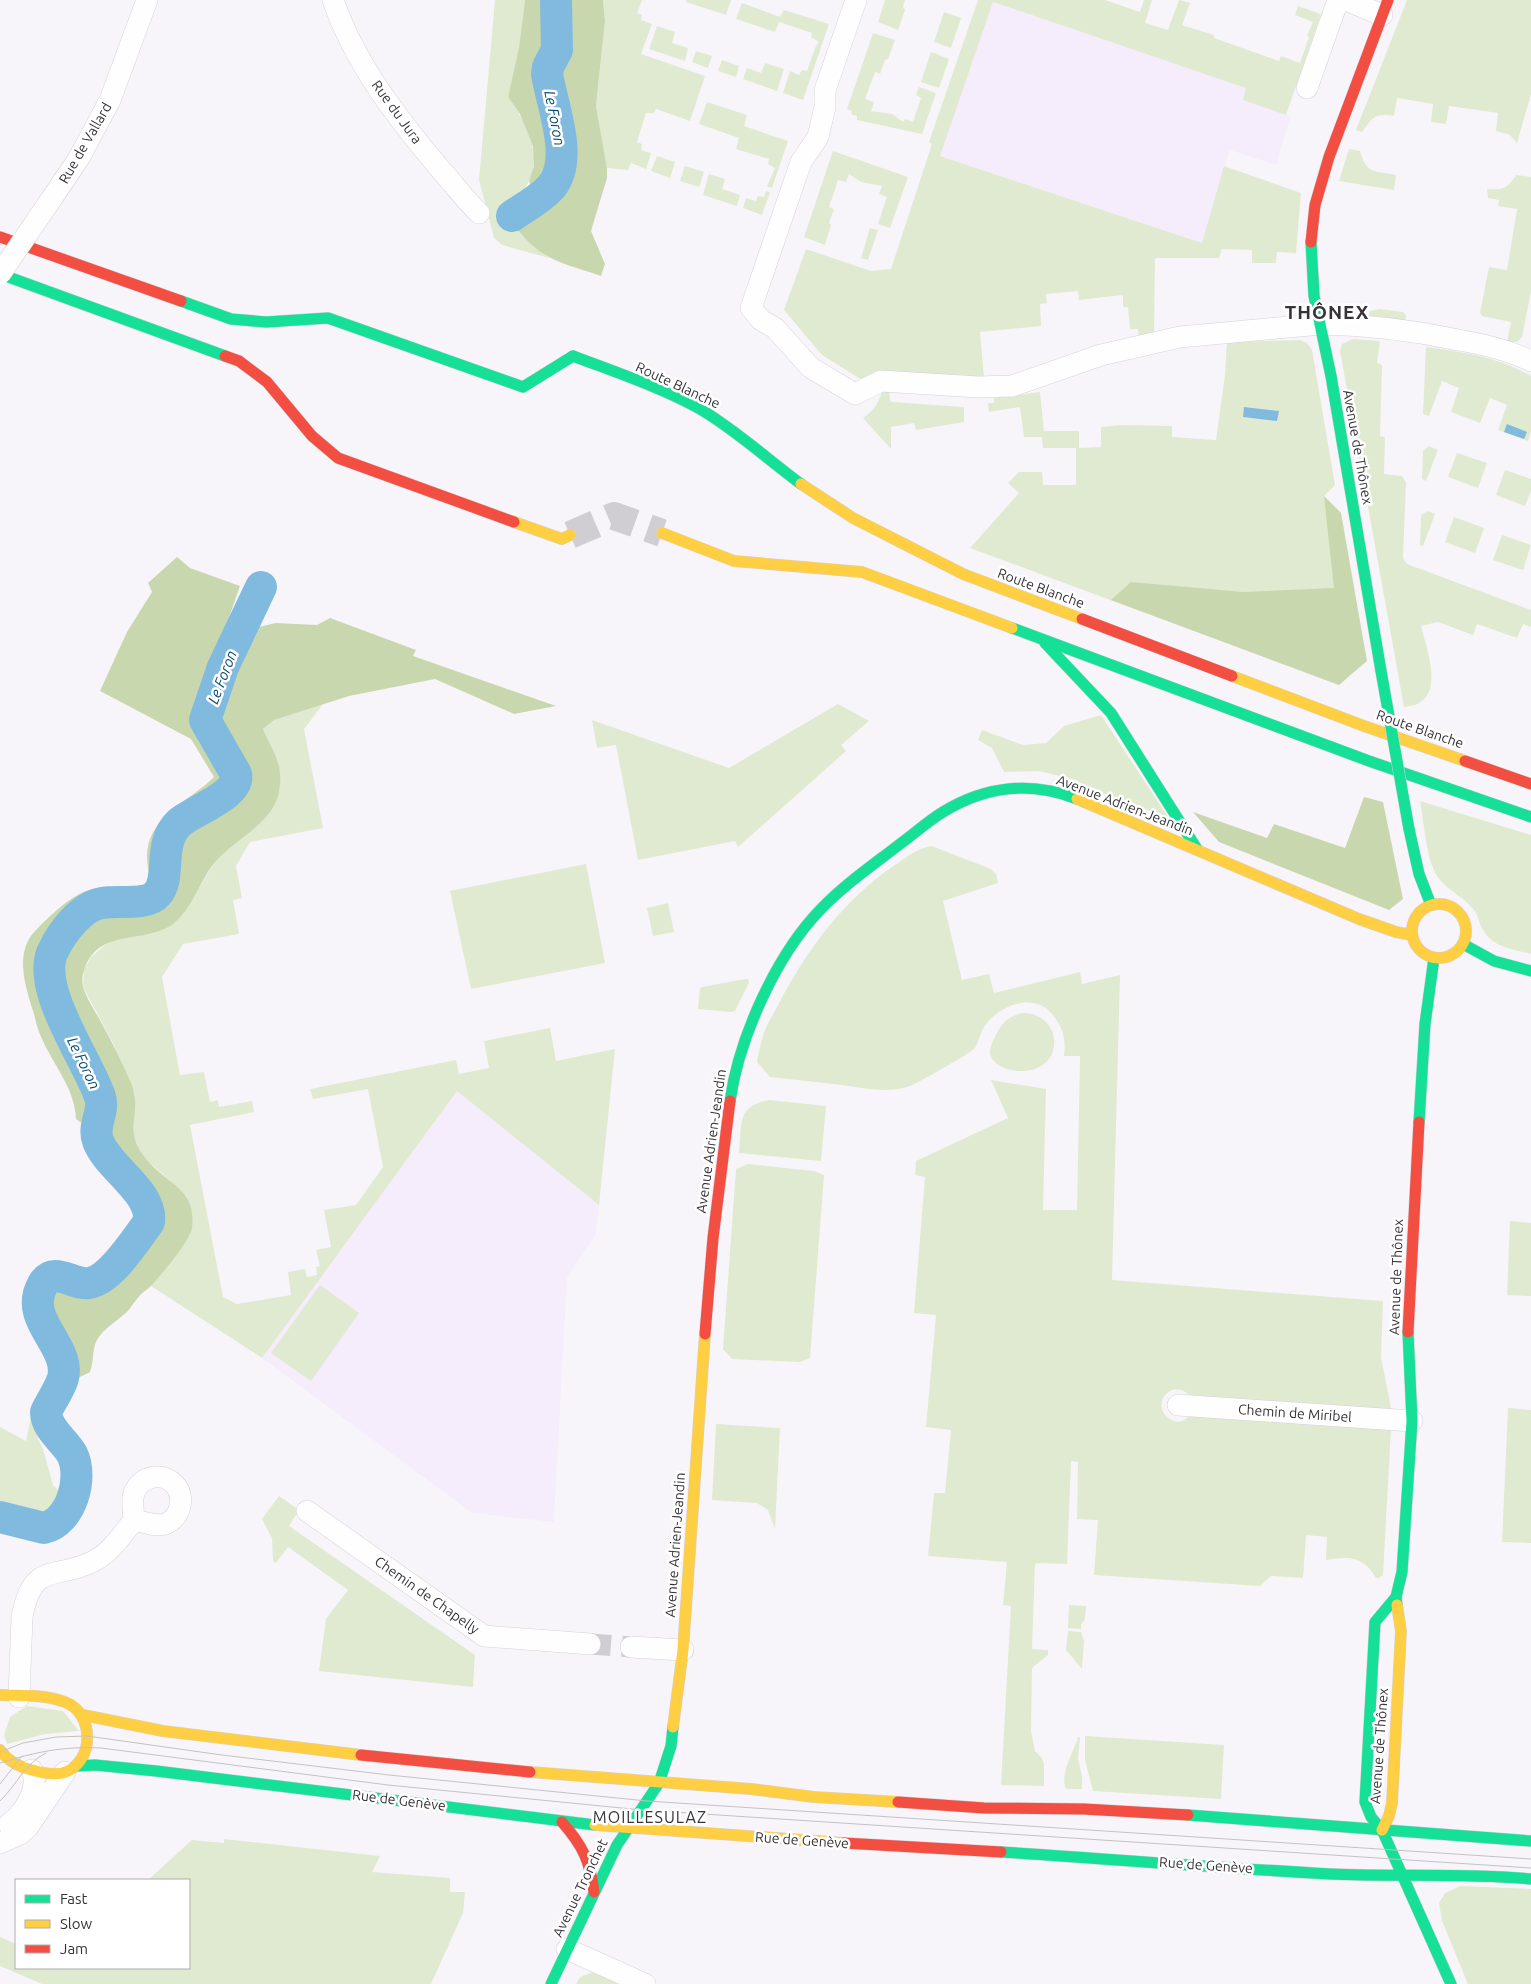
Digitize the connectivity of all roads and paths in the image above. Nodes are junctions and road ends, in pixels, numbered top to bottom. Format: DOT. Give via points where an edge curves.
graph roads {
  1 [pos="147,0"];
  2 [pos="333,0"];
  3 [pos="856,0"];
  4 [pos="1338,0"];
  5 [pos="1346,0"];
  6 [pos="1385,8"];
  7 [pos="1307,88"];
  8 [pos="479,213"];
  9 [pos="5,239"];
  10 [pos="0,274"];
  11 [pos="1321,324"];
  12 [pos="1531,361"];
  13 [pos="662,533"];
  14 [pos="570,535"];
  15 [pos="1040,638"];
  16 [pos="1531,784"];
  17 [pos="1531,817"];
  18 [pos="1197,849"];
  19 [pos="1431,905"];
  20 [pos="1412,935"];
  21 [pos="1463,944"];
  22 [pos="1434,958"];
  23 [pos="1531,970"];
  24 [pos="1178,1405"];
  25 [pos="1412,1421"];
  26 [pos="307,1511"];
  27 [pos="134,1520"];
  28 [pos="1396,1597"];
  29 [pos="590,1644"];
  30 [pos="631,1647"];
  31 [pos="683,1650"];
  32 [pos="8,1700"];
  33 [pos="83,1715"];
  34 [pos="0,1750"];
  35 [pos="70,1769"];
  36 [pos="32,1770"];
  37 [pos="659,1783"];
  38 [pos="562,1822"];
  39 [pos="628,1827"];
  40 [pos="0,1829"];
  41 [pos="1382,1830"];
  42 [pos="1531,1841"];
  43 [pos="0,1843"];
  44 [pos="1403,1876"];
  45 [pos="1531,1879"];
  46 [pos="594,1892"];
  47 [pos="567,1949"];
  48 [pos="551,1984"];
  49 [pos="645,1984"];
  50 [pos="1451,1984"];
  1 -- 10 [label="street, Rue de Vallard, bridge" via="110,100 79,158"];
  2 -- 8 [label="street, Rue du Jura" via="346,34 383,95 421,146"];
  3 -- 11 [label="street" via="825,90 825,107 818,137 801,162 751,308 761,320 776,328 811,368 855,394 881,381 1012,386 1101,355 1180,337"];
  4 -- 7 [label="street"];
  5 -- 6 [label="street"];
  6 -- 11 [label="main road, Avenue de Thônex" via="1329,157 1315,205 1312,277"];
  9 -- 16 [label="main road, Route Blanche" via="231,319 266,322 328,318 523,387 573,356 700,408 853,518 980,582 1364,726"];
  10 -- 14 [label="main road" via="239,361 262,377 324,448 338,458 562,539"];
  11 -- 12 [label="street" via="1418,331 1489,346"];
  11 -- 19 [label="main road, Avenue de Thônex, bridge" via="1409,828 1419,874"];
  13 -- 15 [label="main road" via="734,561 862,572"];
  15 -- 17 [label="main road" via="1369,761"];
  15 -- 18 [label="main road" via="1111,713"];
  18 -- 20 [label="main road, Avenue Adrien-Jeandin" via="1359,919"];
  18 -- 31 [label="main road, Avenue Adrien-Jeandin" via="1061,793 1030,787 995,791 943,812 849,883 820,910 774,974 742,1046 727,1112 713,1238"];
  19 -- 20 [label="main road" via="1414,920"];
  19 -- 21 [label="main road" via="1449,906 1462,918 1466,935"];
  20 -- 22 [label="main road" via="1419,950"];
  21 -- 22 [label="main road" via="1451,956"];
  21 -- 23 [label="main road" via="1494,961"];
  22 -- 25 [label="main road, Avenue de Thônex" via="1425,1024 1410,1278 1408,1332"];
  24 -- 25 [label="street, Chemin de Miribel"];
  25 -- 28 [label="main road, Avenue de Thônex" via="1402,1572"];
  26 -- 29 [label="street, Chemin de Chapelly" via="484,1636"];
  27 -- 32 [label="street" via="104,1555 82,1566 51,1573 32,1588 22,1617"];
  28 -- 41 [label="main road, Avenue de Thônex" via="1401,1631 1392,1803"];
  28 -- 41 [label="main road, Avenue de Thônex" via="1375,1622 1374,1629 1365,1802 1370,1818"];
  30 -- 31 [label="street"];
  31 -- 37 [label="main road, Avenue Adrien-Jeandin" via="671,1746"];
  32 -- 33 [label="main road" via="30,1696 63,1701"];
  33 -- 35 [label="main road" via="86,1742 82,1757"];
  33 -- 37 [label="main road" via="163,1731 311,1750"];
  34 -- 36 [label="main road, Rue de Genève" via="9,1760"];
  35 -- 36 [label="main road, Rue de Genève" via="46,1773"];
  35 -- 38 [label="main road, Rue de Genève" via="95,1765 156,1771"];
  35 -- 43 [label="street" via="28,1827"];
  36 -- 40 [label="street" via="35,1782 24,1809 17,1819"];
  37 -- 39 [label="main road, Avenue Tronchet"];
  37 -- 41 [label="main road" via="814,1797 984,1808 1084,1809"];
  38 -- 39 [label="main road, Rue de Genève"];
  38 -- 46 [label="main road" via="588,1854"];
  39 -- 44 [label="main road, Rue de Genève" via="864,1845"];
  39 -- 46 [label="main road, Avenue Tronchet"];
  41 -- 42 [label="main road"];
  41 -- 44 [label="main road"];
  44 -- 45 [label="main road, Rue de Genève" via="1459,1874"];
  44 -- 50 [label="main road"];
  46 -- 47 [label="main road, Avenue Tronchet"];
  47 -- 48 [label="main road, Avenue Tronchet"];
  47 -- 49 [label="street"];
}
